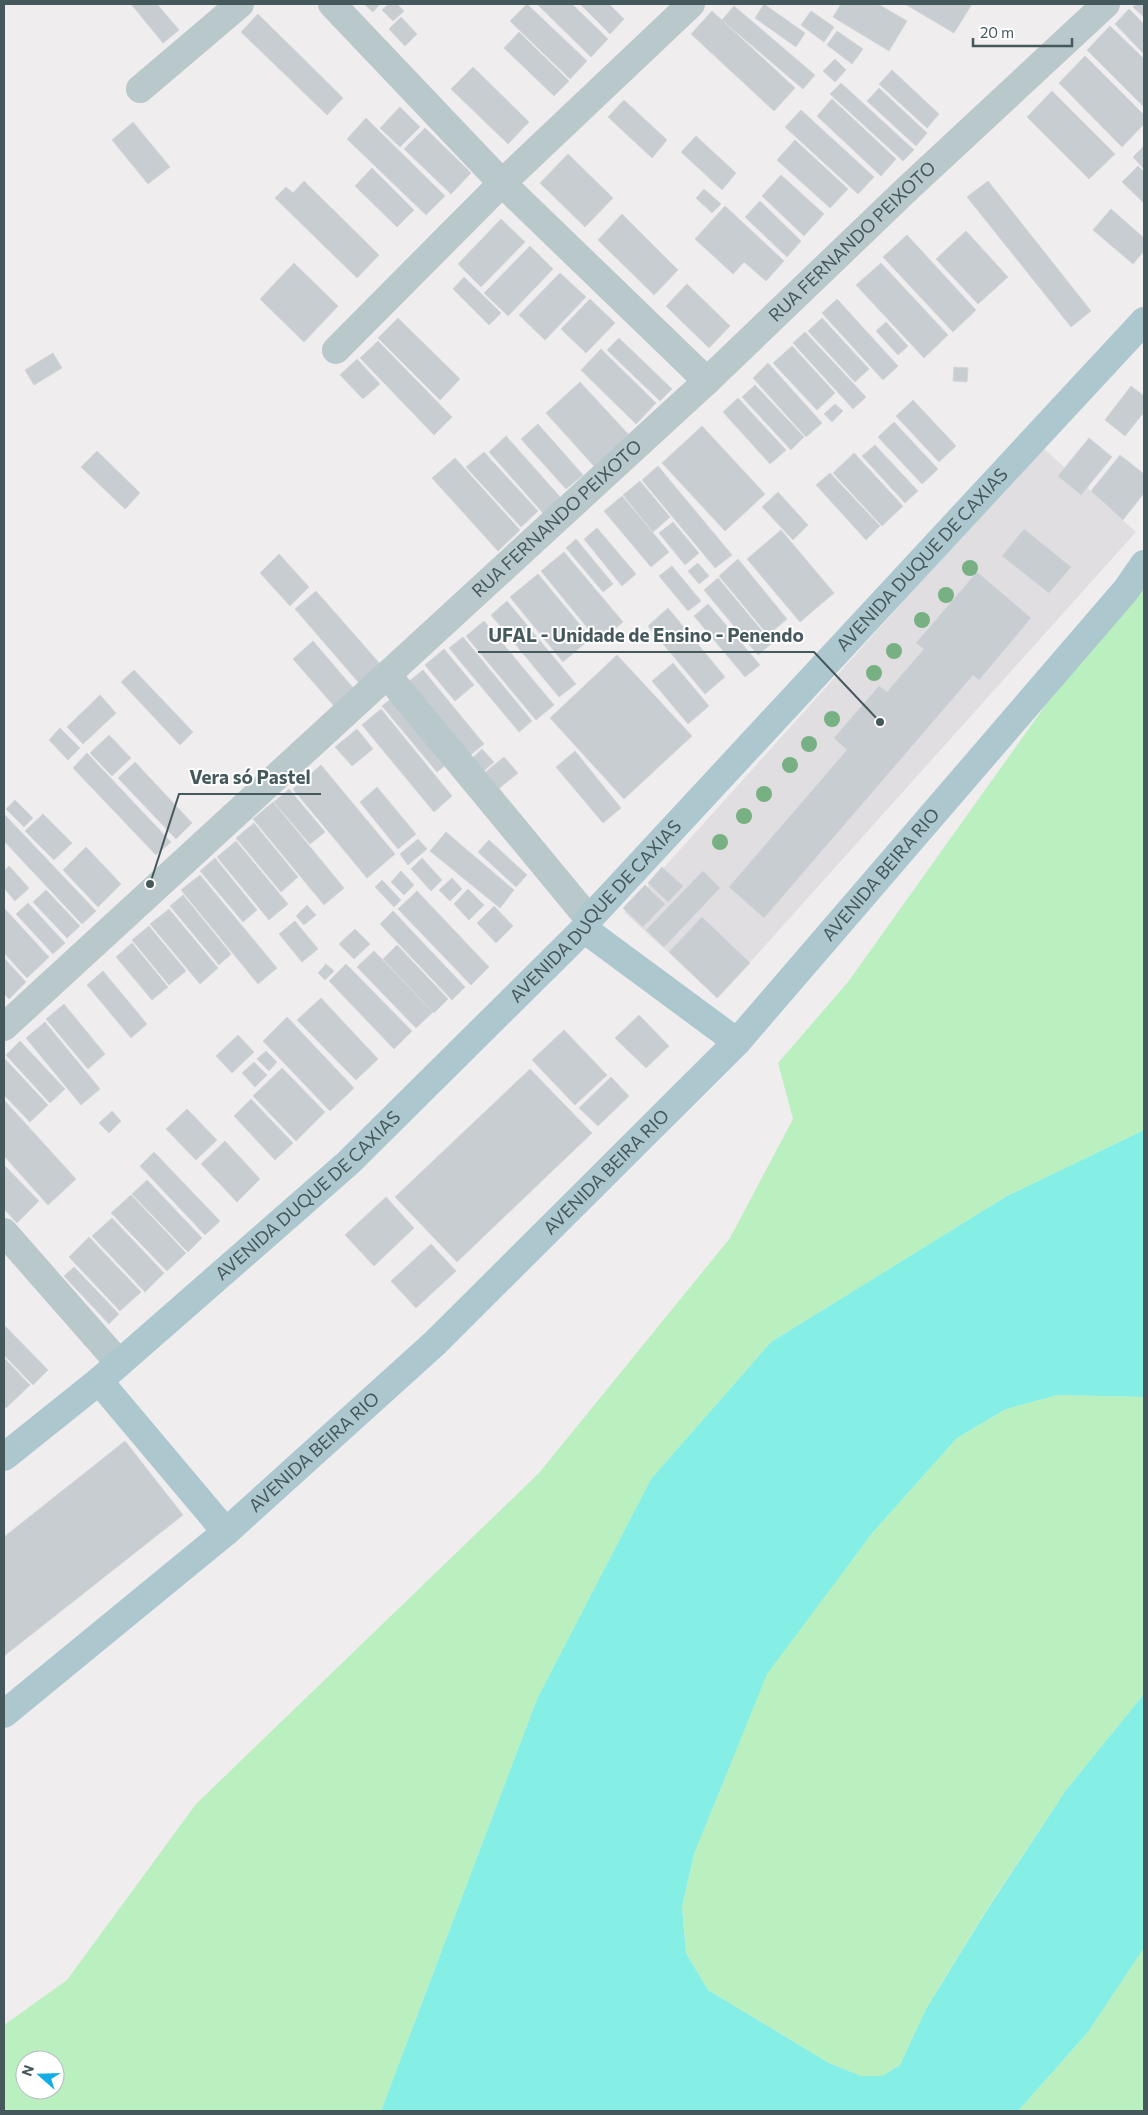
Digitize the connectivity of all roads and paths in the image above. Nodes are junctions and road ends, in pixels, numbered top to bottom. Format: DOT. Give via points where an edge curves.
graph roads {
  1 [pos="240,4"];
  2 [pos="332,4"];
  3 [pos="690,4"];
  4 [pos="1106,4"];
  5 [pos="140,89"];
  6 [pos="502,183"];
  7 [pos="1144,321"];
  8 [pos="336,350"];
  9 [pos="706,381"];
  10 [pos="1144,564"];
  11 [pos="388,676"];
  12 [pos="586,924"];
  13 [pos="4,1027"];
  14 [pos="737,1042"];
  15 [pos="4,1232"];
  16 [pos="118,1363"];
  17 [pos="99,1381"];
  18 [pos="4,1457"];
  19 [pos="226,1532"];
  20 [pos="4,1714"];
  1 -- 5 [label="street"];
  2 -- 6 [label="street"];
  3 -- 6 [label="street"];
  4 -- 9 [label="street, RUA FERNANDO PEIXOTO"];
  6 -- 8 [label="street"];
  6 -- 9 [label="street"];
  7 -- 12 [label="main road, AVENIDA DUQUE DE CAXIAS"];
  9 -- 11 [label="street, RUA FERNANDO PEIXOTO"];
  10 -- 14 [label="main road, AVENIDA BEIRA RIO" via="1126,590"];
  11 -- 12 [label="street"];
  11 -- 13 [label="street, RUA FERNANDO PEIXOTO"];
  12 -- 14 [label="main road"];
  12 -- 16 [label="main road, AVENIDA DUQUE DE CAXIAS" via="348,1163"];
  14 -- 19 [label="main road, AVENIDA BEIRA RIO" via="435,1343"];
  15 -- 16 [label="street"];
  16 -- 17 [label="main road, AVENIDA DUQUE DE CAXIAS"];
  17 -- 18 [label="main road, AVENIDA DUQUE DE CAXIAS"];
  17 -- 19 [label="main road"];
  19 -- 20 [label="main road, AVENIDA BEIRA RIO"];
}
